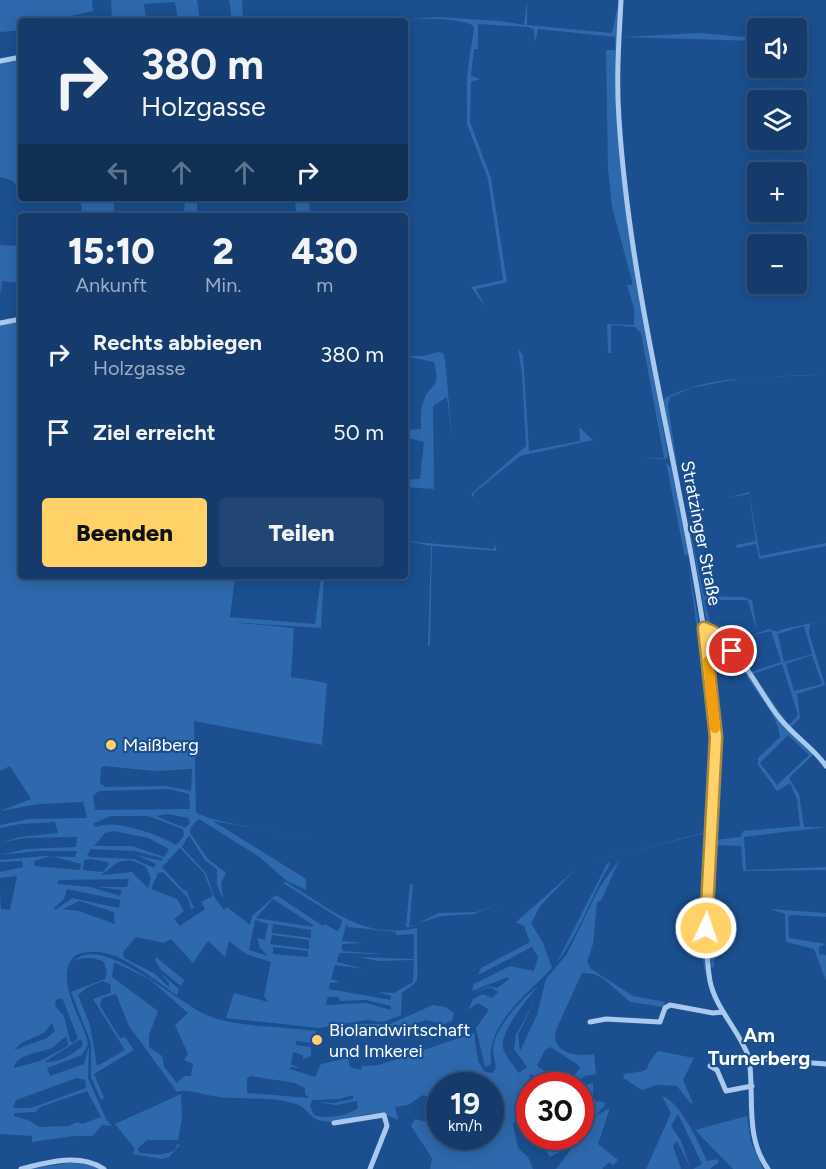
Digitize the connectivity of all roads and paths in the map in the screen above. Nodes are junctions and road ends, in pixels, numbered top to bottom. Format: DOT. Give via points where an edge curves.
graph roads {
  1 [pos="621,0"];
  2 [pos="18,58"];
  3 [pos="0,61"];
  4 [pos="18,320"];
  5 [pos="0,323"];
  6 [pos="704,628"];
  7 [pos="826,766"];
  8 [pos="723,1012"];
  9 [pos="590,1022"];
  10 [pos="749,1058"];
  11 [pos="826,1064"];
  12 [pos="710,1066"];
  13 [pos="752,1086"];
  14 [pos="334,1123"];
  15 [pos="21,1169"];
  16 [pos="104,1169"];
  17 [pos="370,1169"];
  18 [pos="768,1169"];
  1 -- 6 [label="street, Stratzinger Straße" via="619,116 628,211"];
  2 -- 3 [label="street"];
  4 -- 5 [label="street"];
  6 -- 7 [label="street" via="732,651 777,716"];
  6 -- 8 [label="street, Stratzinger Straße" via="716,737 706,928 711,982"];
  8 -- 9 [label="street" via="670,1005 660,1022"];
  8 -- 10 [label="street, Stratzinger Straße"];
  10 -- 11 [label="street"];
  10 -- 13 [label="street, Stratzinger Straße"];
  12 -- 13 [label="street" via="717,1070 726,1091"];
  13 -- 18 [label="street, Stratzinger Straße" via="751,1127 757,1150"];
  14 -- 17 [label="street" via="384,1115 387,1126"];
  15 -- 16 [label="street" via="73,1160"];
}
